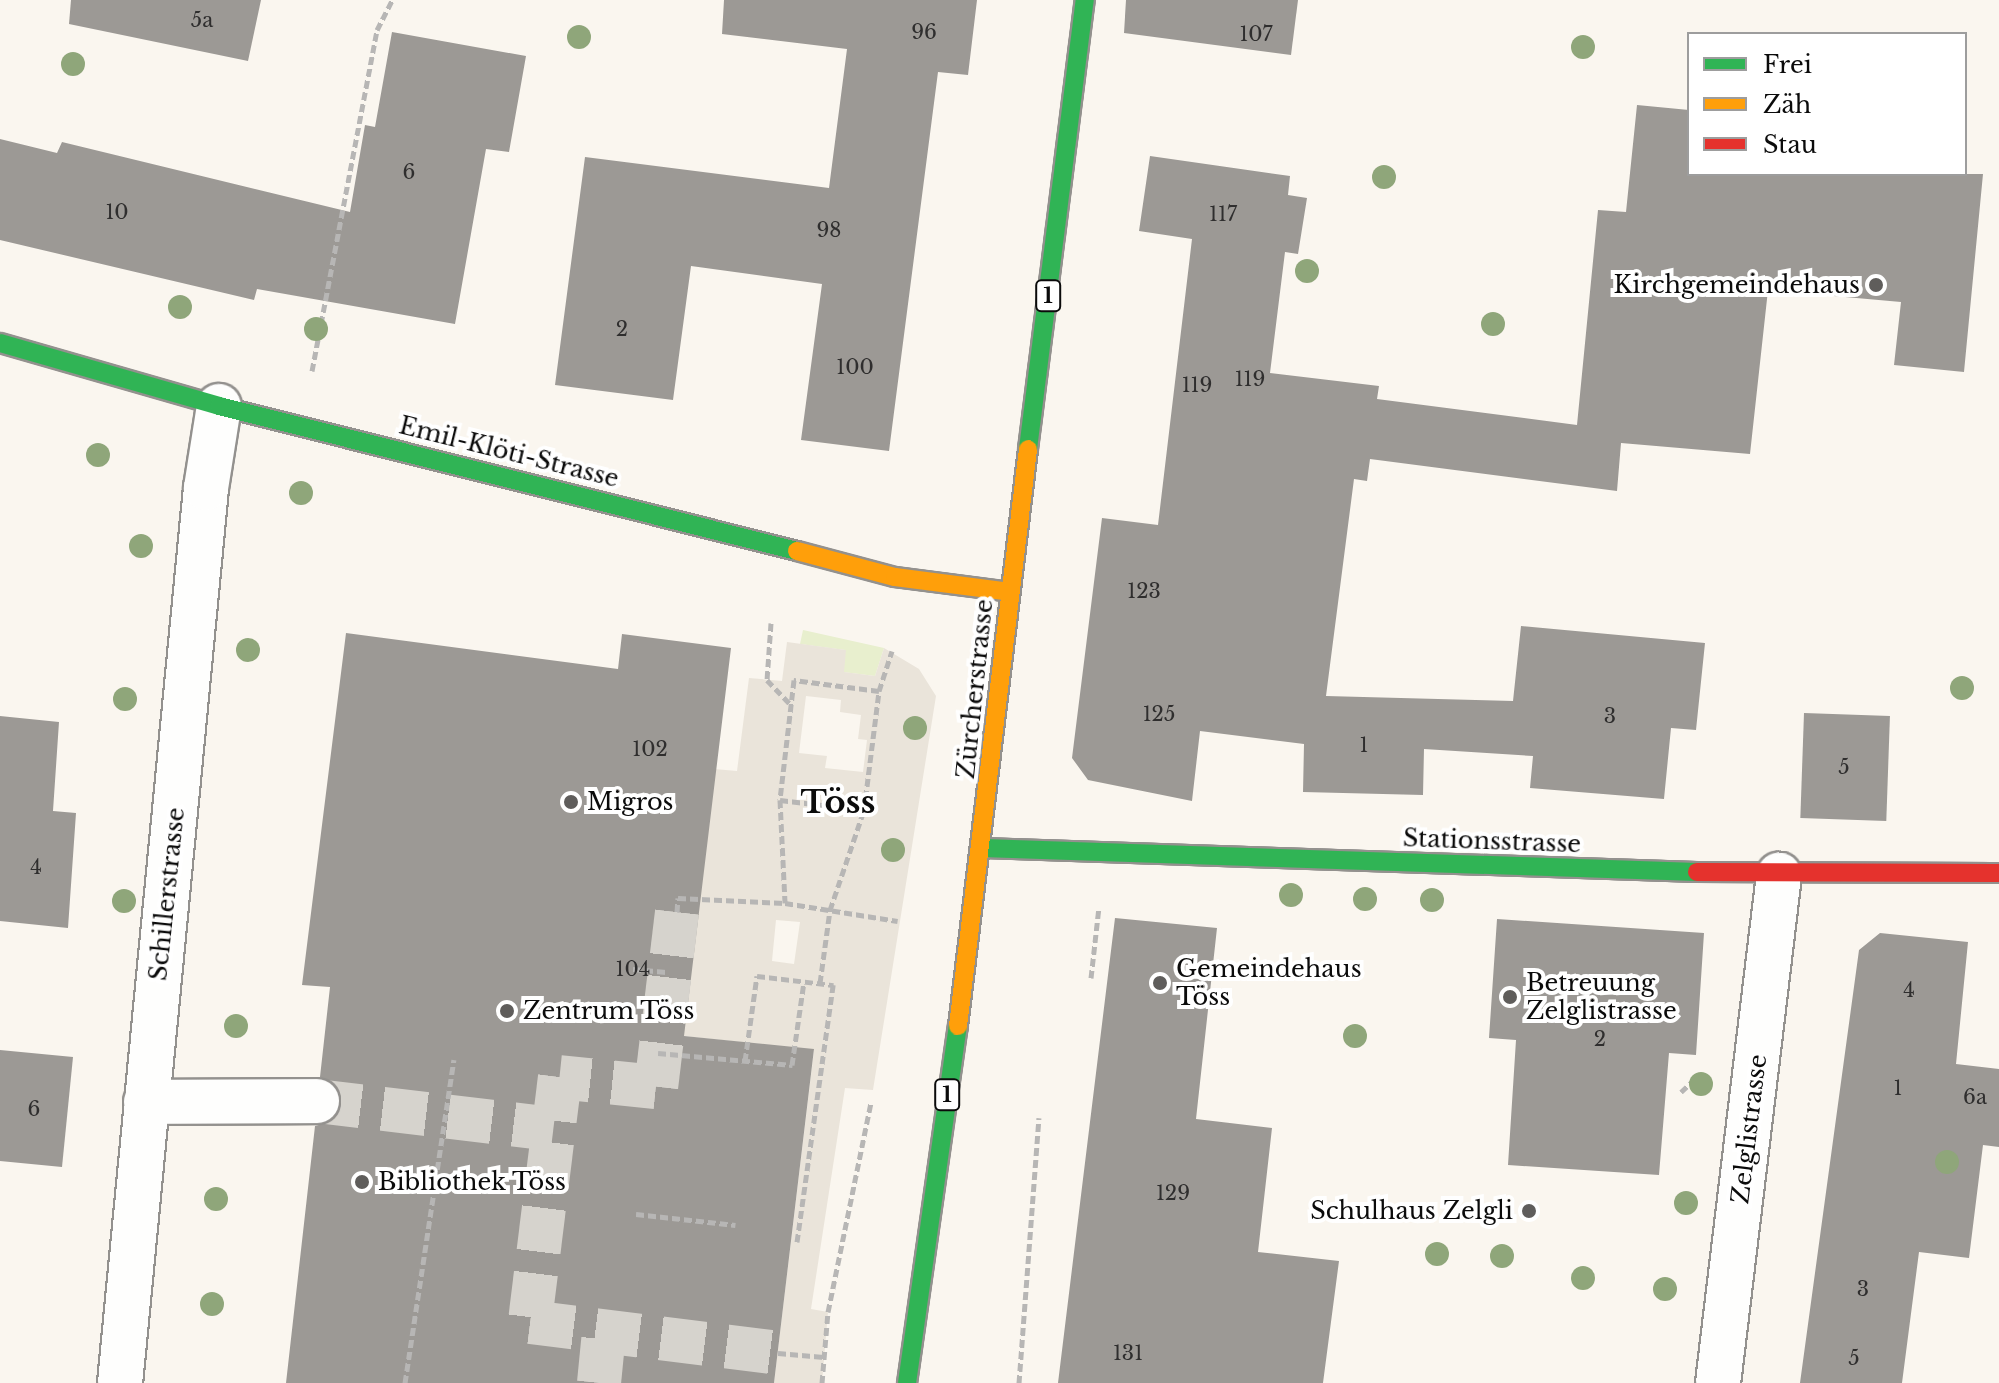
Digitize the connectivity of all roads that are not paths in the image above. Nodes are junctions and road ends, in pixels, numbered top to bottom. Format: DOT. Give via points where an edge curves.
graph roads {
  1 [pos="1085,0"];
  2 [pos="0,343"];
  3 [pos="219,406"];
  4 [pos="1010,592"];
  5 [pos="983,848"];
  6 [pos="1999,873"];
  7 [pos="1779,875"];
  8 [pos="317,1101"];
  9 [pos="146,1102"];
  10 [pos="120,1383"];
  11 [pos="907,1383"];
  12 [pos="1718,1383"];
  1 -- 4 [label="street, Zürcherstrasse / 1"];
  2 -- 3 [label="street, Emil-Klöti-Strasse"];
  3 -- 4 [label="street, Emil-Klöti-Strasse" via="462,463 895,577"];
  3 -- 9 [label="street, Schillerstrasse"];
  4 -- 5 [label="street, Zürcherstrasse / 1"];
  5 -- 7 [label="street, Stationsstrasse"];
  5 -- 11 [label="street, Zürcherstrasse / 1"];
  6 -- 7 [label="street, Stationsstrasse"];
  7 -- 12 [label="street, Zelglistrasse"];
  8 -- 9 [label="street"];
  9 -- 10 [label="street, Schillerstrasse"];
}
